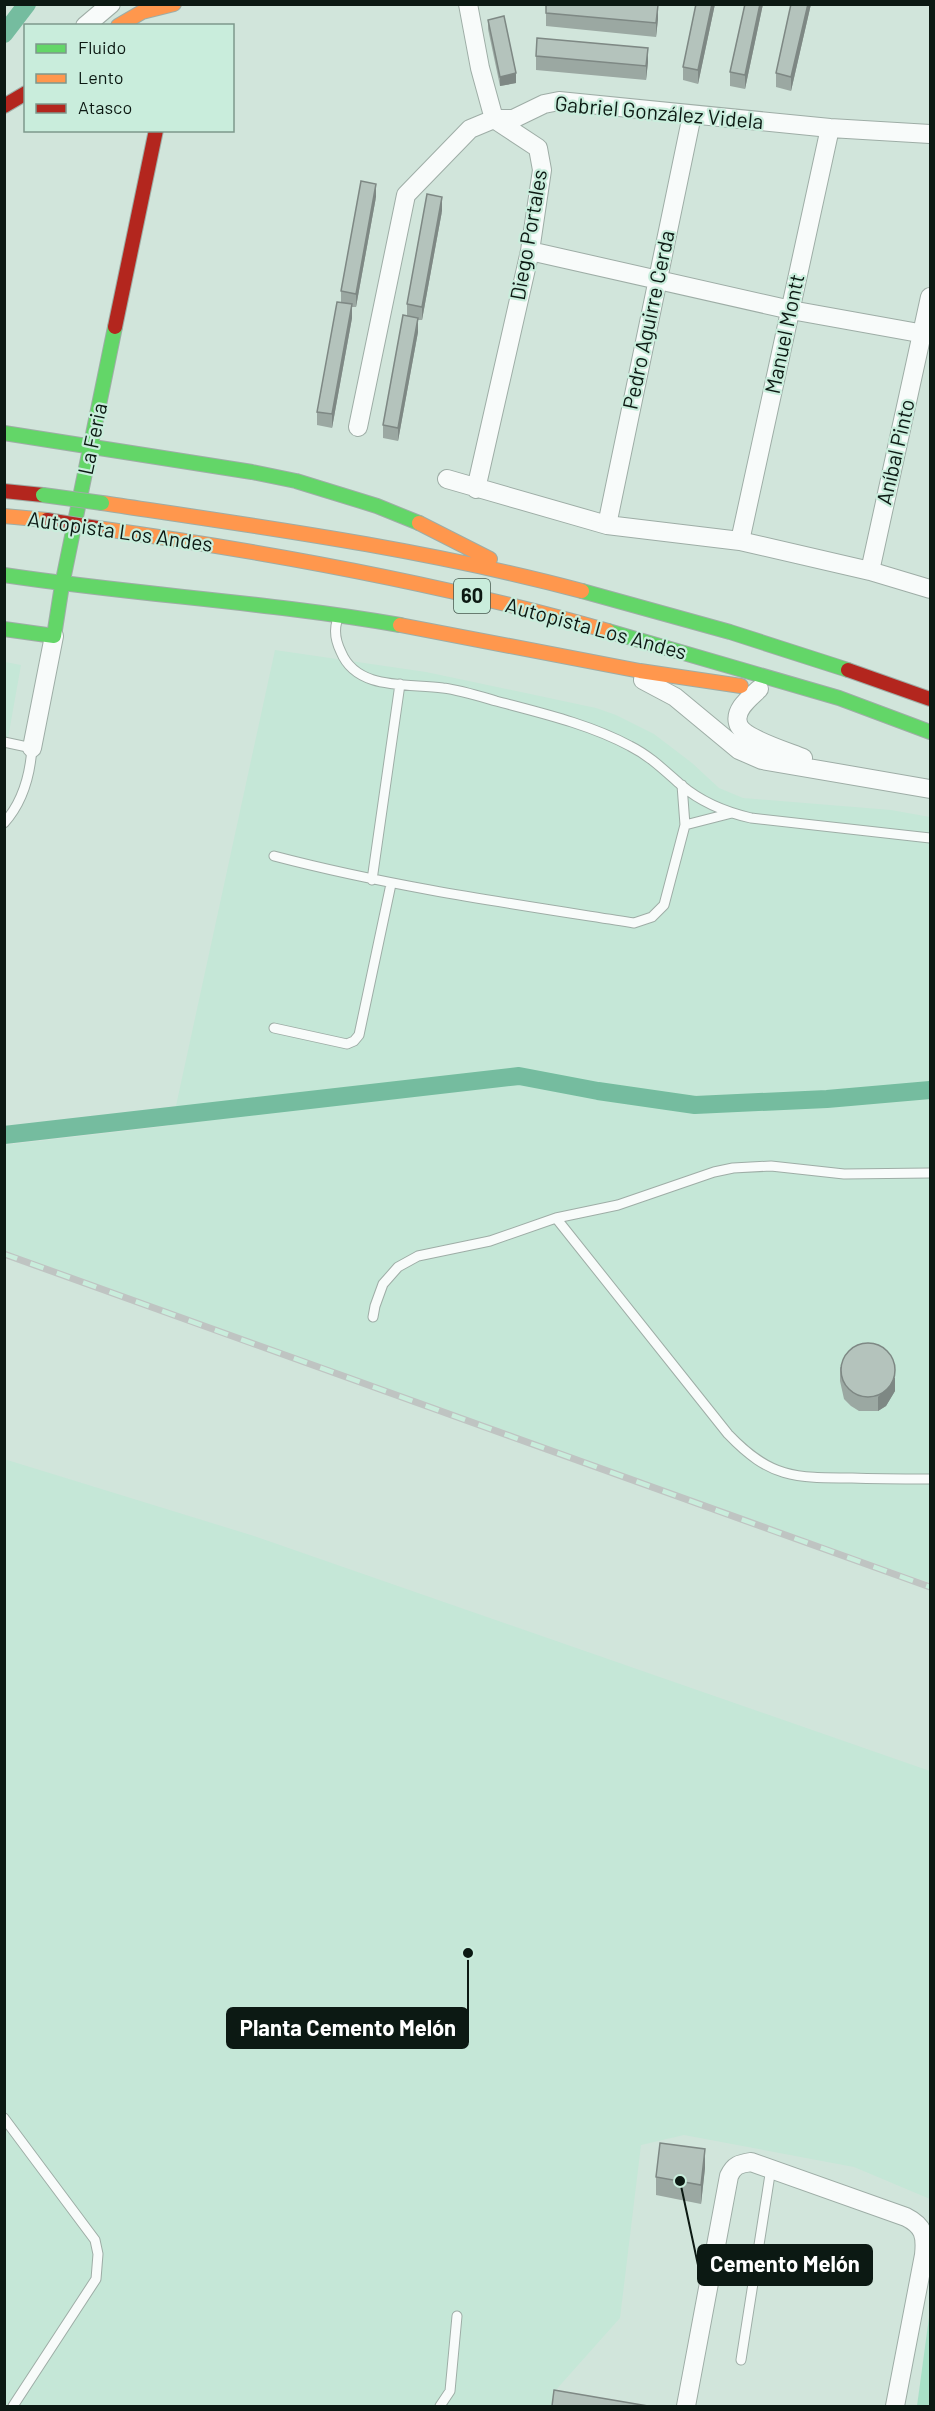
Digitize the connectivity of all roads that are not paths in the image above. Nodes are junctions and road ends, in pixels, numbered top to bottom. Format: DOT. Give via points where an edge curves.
graph roads {
  1 [pos="111,4"];
  2 [pos="468,4"];
  3 [pos="173,7"];
  4 [pos="87,24"];
  5 [pos="121,24"];
  6 [pos="24,94"];
  7 [pos="4,106"];
  8 [pos="692,115"];
  9 [pos="494,119"];
  10 [pos="830,128"];
  11 [pos="156,132"];
  12 [pos="930,134"];
  13 [pos="530,251"];
  14 [pos="657,280"];
  15 [pos="930,297"];
  16 [pos="790,310"];
  17 [pos="927,334"];
  18 [pos="358,427"];
  19 [pos="4,433"];
  20 [pos="92,447"];
  21 [pos="447,479"];
  22 [pos="476,489"];
  23 [pos="4,491"];
  24 [pos="4,516"];
  25 [pos="607,525"];
  26 [pos="740,541"];
  27 [pos="870,572"];
  28 [pos="4,575"];
  29 [pos="527,577"];
  30 [pos="62,585"];
  31 [pos="930,589"];
  32 [pos="338,615"];
  33 [pos="4,628"];
  34 [pos="54,636"];
  35 [pos="620,669"];
  36 [pos="400,684"];
  37 [pos="759,689"];
  38 [pos="839,698"];
  39 [pos="930,699"];
  40 [pos="930,732"];
  41 [pos="4,742"];
  42 [pos="32,748"];
  43 [pos="844,774"];
  44 [pos="682,785"];
  45 [pos="930,789"];
  46 [pos="732,813"];
  47 [pos="4,823"];
  48 [pos="685,825"];
  49 [pos="930,838"];
  50 [pos="274,856"];
  51 [pos="372,880"];
  52 [pos="391,884"];
  53 [pos="274,1028"];
  54 [pos="930,1173"];
  55 [pos="556,1218"];
  56 [pos="373,1317"];
  57 [pos="930,1479"];
  58 [pos="4,2118"];
  59 [pos="771,2168"];
  60 [pos="458,2316"];
  61 [pos="741,2360"];
  62 [pos="13,2406"];
  63 [pos="440,2406"];
  64 [pos="686,2406"];
  65 [pos="895,2406"];
  1 -- 4 [label="street"];
  2 -- 9 [label="street"];
  3 -- 5 [label="main road" via="142,12"];
  6 -- 7 [label="main road"];
  8 -- 9 [label="street, Gabriel González Videla" via="559,101 513,119"];
  8 -- 10 [label="street, Gabriel González Videla"];
  8 -- 14 [label="street, Pedro Aguirre Cerda"];
  9 -- 13 [label="street, Diego Portales" via="538,148 542,157"];
  9 -- 18 [label="street, Gabriel González Videla" via="470,129 406,195"];
  10 -- 12 [label="street, Gabriel González Videla"];
  10 -- 16 [label="street, Manuel Montt"];
  11 -- 20 [label="main road, La Feria"];
  13 -- 14 [label="street"];
  13 -- 22 [label="street, Diego Portales"];
  14 -- 16 [label="street"];
  14 -- 25 [label="street, Pedro Aguirre Cerda"];
  15 -- 17 [label="street, Aníbal Pinto"];
  16 -- 17 [label="street"];
  16 -- 26 [label="street, Manuel Montt"];
  17 -- 27 [label="street, Aníbal Pinto"];
  19 -- 20 [label="main road"];
  20 -- 29 [label="main road" via="252,472 339,493 415,521"];
  20 -- 30 [label="main road, La Feria"];
  21 -- 22 [label="street"];
  22 -- 25 [label="street"];
  23 -- 29 [label="main road, Autopista Los Andes / 60, bridge" via="327,538"];
  24 -- 38 [label="main road, Autopista Los Andes / 60, bridge" via="204,543 417,582 576,622"];
  25 -- 26 [label="street"];
  26 -- 27 [label="street"];
  27 -- 31 [label="street"];
  28 -- 30 [label="main road"];
  29 -- 39 [label="main road, Autopista Los Andes / 60" via="813,657"];
  30 -- 32 [label="main road"];
  30 -- 34 [label="main road, La Feria"];
  32 -- 35 [label="main road"];
  32 -- 36 [label="lane" via="336,636 348,664 371,680"];
  33 -- 34 [label="main road"];
  34 -- 42 [label="street, La Feria"];
  35 -- 37 [label="main road"];
  35 -- 43 [label="street" via="675,697 747,755"];
  36 -- 44 [label="lane" via="483,697 612,737 651,758"];
  36 -- 51 [label="lane"];
  37 -- 38 [label="main road"];
  37 -- 43 [label="street" via="740,710 740,728 767,744"];
  38 -- 40 [label="main road, Autopista Los Andes / 60"];
  41 -- 42 [label="lane"];
  42 -- 47 [label="lane" via="25,789"];
  43 -- 45 [label="street"];
  44 -- 46 [label="lane"];
  44 -- 48 [label="lane"];
  46 -- 48 [label="lane"];
  46 -- 49 [label="lane"];
  48 -- 52 [label="lane" via="664,906 640,923"];
  50 -- 51 [label="lane"];
  51 -- 52 [label="lane"];
  52 -- 53 [label="lane" via="359,1035 347,1044"];
  54 -- 55 [label="lane" via="844,1174 771,1166 733,1168 618,1205"];
  55 -- 56 [label="lane" via="490,1241 408,1260 383,1284"];
  55 -- 57 [label="lane" via="728,1434 754,1458 802,1478"];
  58 -- 62 [label="lane" via="94,2240 98,2254 96,2279"];
  59 -- 61 [label="lane"];
  59 -- 64 [label="street" via="751,2162 739,2164 729,2176"];
  59 -- 65 [label="street" via="906,2217 922,2229 924,2255"];
  60 -- 63 [label="lane" via="450,2391"];
}
